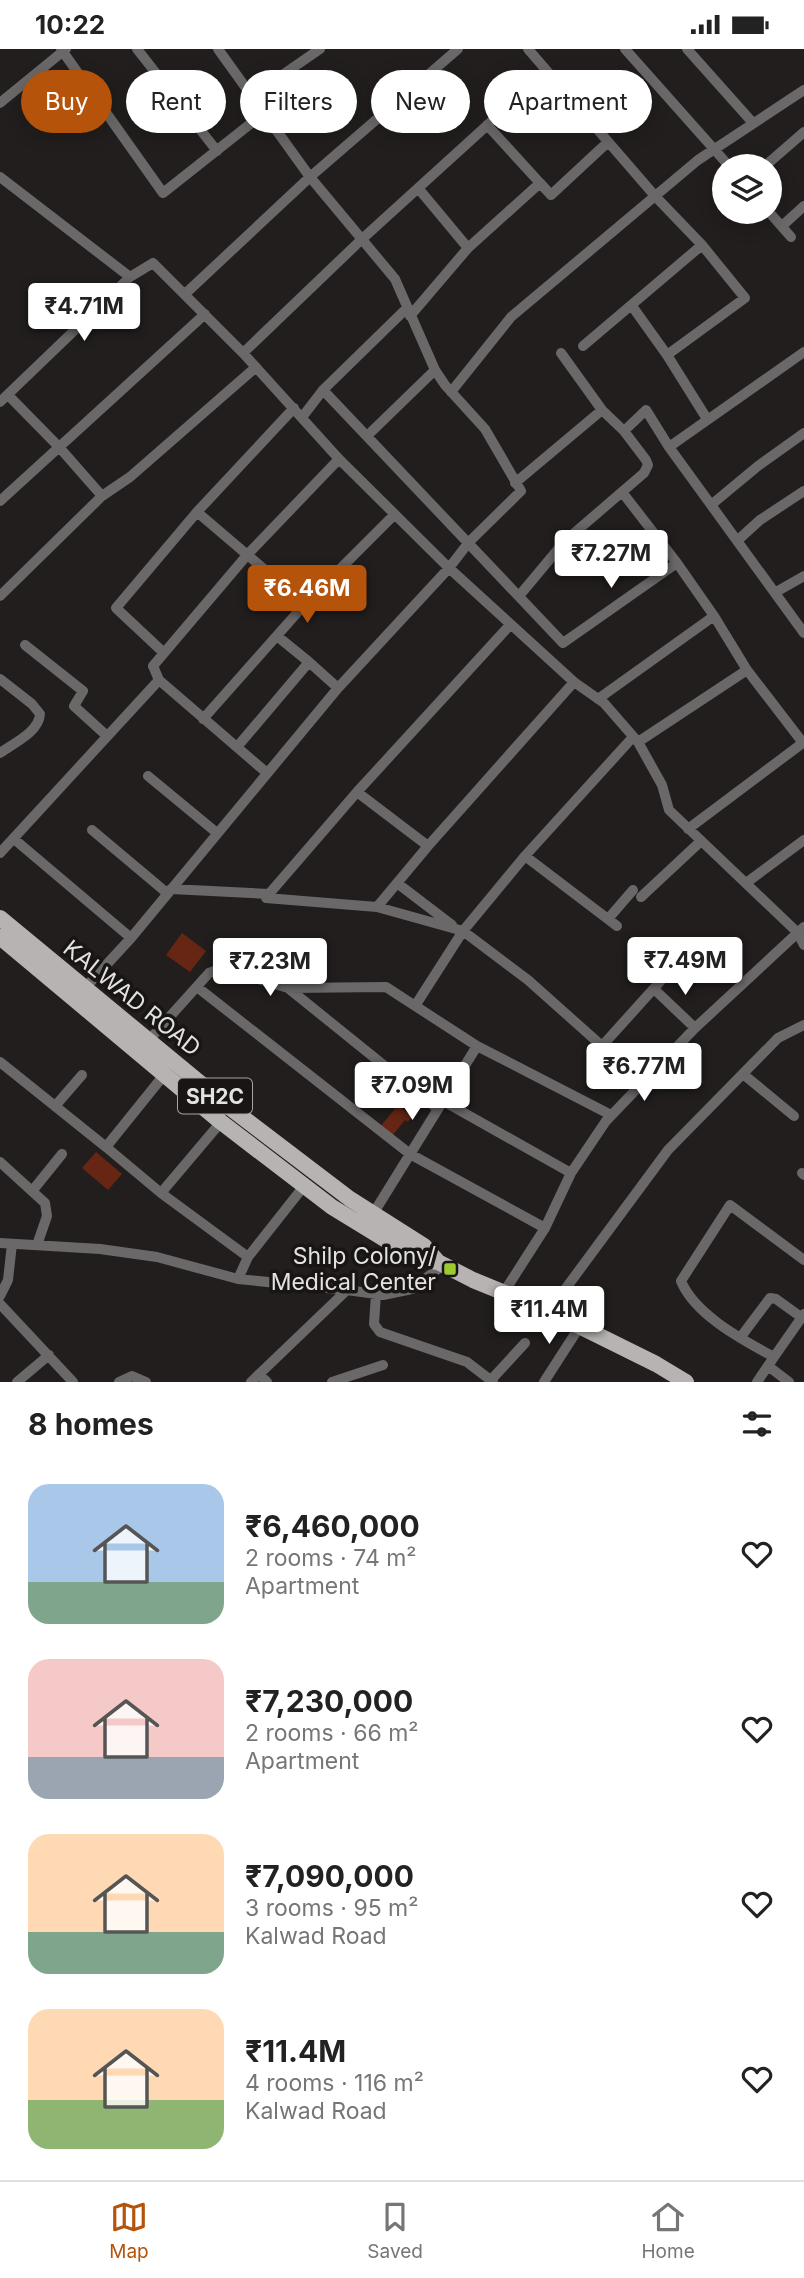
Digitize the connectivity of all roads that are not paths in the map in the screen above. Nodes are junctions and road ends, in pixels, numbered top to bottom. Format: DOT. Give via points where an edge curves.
graph roads {
  1 [pos="137,49"];
  2 [pos="218,49"];
  3 [pos="320,49"];
  4 [pos="458,49"];
  5 [pos="528,49"];
  6 [pos="625,49"];
  7 [pos="687,49"];
  8 [pos="64,50"];
  9 [pos="289,70"];
  10 [pos="546,70"];
  11 [pos="240,80"];
  12 [pos="804,89"];
  13 [pos="0,103"];
  14 [pos="753,123"];
  15 [pos="484,128"];
  16 [pos="240,132"];
  17 [pos="804,132"];
  18 [pos="278,133"];
  19 [pos="494,133"];
  20 [pos="600,133"];
  21 [pos="608,142"];
  22 [pos="715,149"];
  23 [pos="217,151"];
  24 [pos="719,154"];
  25 [pos="779,154"];
  26 [pos="0,177"];
  27 [pos="310,177"];
  28 [pos="540,183"];
  29 [pos="418,188"];
  30 [pos="655,196"];
  31 [pos="804,206"];
  32 [pos="782,226"];
  33 [pos="791,237"];
  34 [pos="361,240"];
  35 [pos="702,245"];
  36 [pos="468,248"];
  37 [pos="130,277"];
  38 [pos="185,294"];
  39 [pos="632,306"];
  40 [pos="408,312"];
  41 [pos="205,314"];
  42 [pos="583,346"];
  43 [pos="804,352"];
  44 [pos="243,353"];
  45 [pos="561,353"];
  46 [pos="667,355"];
  47 [pos="256,367"];
  48 [pos="435,370"];
  49 [pos="323,390"];
  50 [pos="451,392"];
  51 [pos="4,398"];
  52 [pos="294,408"];
  53 [pos="602,410"];
  54 [pos="303,416"];
  55 [pos="707,419"];
  56 [pos="624,431"];
  57 [pos="804,433"];
  58 [pos="367,436"];
  59 [pos="58,447"];
  60 [pos="668,447"];
  61 [pos="339,459"];
  62 [pos="515,483"];
  63 [pos="804,491"];
  64 [pos="622,492"];
  65 [pos="102,496"];
  66 [pos="0,501"];
  67 [pos="711,505"];
  68 [pos="197,512"];
  69 [pos="394,515"];
  70 [pos="738,540"];
  71 [pos="469,542"];
  72 [pos="248,554"];
  73 [pos="677,563"];
  74 [pos="449,568"];
  75 [pos="804,576"];
  76 [pos="776,592"];
  77 [pos="0,596"];
  78 [pos="519,596"];
  79 [pos="305,604"];
  80 [pos="714,616"];
  81 [pos="510,625"];
  82 [pos="804,633"];
  83 [pos="277,636"];
  84 [pos="25,645"];
  85 [pos="164,653"];
  86 [pos="309,662"];
  87 [pos="747,670"];
  88 [pos="0,679"];
  89 [pos="159,680"];
  90 [pos="574,682"];
  91 [pos="338,688"];
  92 [pos="598,699"];
  93 [pos="203,719"];
  94 [pos="107,736"];
  95 [pos="635,740"];
  96 [pos="803,742"];
  97 [pos="237,747"];
  98 [pos="0,753"];
  99 [pos="267,773"];
  100 [pos="148,776"];
  101 [pos="357,792"];
  102 [pos="688,829"];
  103 [pos="92,830"];
  104 [pos="217,833"];
  105 [pos="14,839"];
  106 [pos="804,840"];
  107 [pos="701,841"];
  108 [pos="428,846"];
  109 [pos="0,853"];
  110 [pos="525,856"];
  111 [pos="397,883"];
  112 [pos="746,883"];
  113 [pos="169,891"];
  114 [pos="269,894"];
  115 [pos="377,907"];
  116 [pos="0,918"];
  117 [pos="608,919"];
  118 [pos="617,926"];
  119 [pos="460,930"];
  120 [pos="800,930"];
  121 [pos="0,937"];
  122 [pos="131,938"];
  123 [pos="804,945"];
  124 [pos="684,955"];
  125 [pos="197,987"];
  126 [pos="288,988"];
  127 [pos="85,989"];
  128 [pos="654,989"];
  129 [pos="415,1006"];
  130 [pos="804,1025"];
  131 [pos="695,1028"];
  132 [pos="148,1041"];
  133 [pos="477,1046"];
  134 [pos="2,1066"];
  135 [pos="82,1075"];
  136 [pos="164,1075"];
  137 [pos="743,1075"];
  138 [pos="56,1105"];
  139 [pos="440,1105"];
  140 [pos="611,1115"];
  141 [pos="794,1116"];
  142 [pos="221,1122"];
  143 [pos="106,1147"];
  144 [pos="62,1154"];
  145 [pos="410,1154"];
  146 [pos="0,1162"];
  147 [pos="571,1173"];
  148 [pos="304,1186"];
  149 [pos="33,1190"];
  150 [pos="161,1193"];
  151 [pos="373,1214"];
  152 [pos="545,1228"];
  153 [pos="0,1243"];
  154 [pos="12,1244"];
  155 [pos="37,1245"];
  156 [pos="248,1257"];
  157 [pos="804,1260"];
  158 [pos="441,1264"];
  159 [pos="238,1279"];
  160 [pos="348,1290"];
  161 [pos="504,1292"];
  162 [pos="376,1294"];
  163 [pos="0,1296"];
  164 [pos="0,1304"];
  165 [pos="549,1311"];
  166 [pos="803,1315"];
  167 [pos="580,1326"];
  168 [pos="740,1338"];
  169 [pos="525,1343"];
  170 [pos="49,1355"];
  171 [pos="771,1362"];
  172 [pos="383,1365"];
  173 [pos="255,1378"];
  174 [pos="679,1380"];
  175 [pos="492,1381"];
  176 [pos="17,1382"];
  177 [pos="72,1382"];
  178 [pos="119,1382"];
  179 [pos="146,1382"];
  180 [pos="267,1382"];
  181 [pos="332,1382"];
  182 [pos="544,1382"];
  183 [pos="757,1382"];
  184 [pos="789,1382"];
  1 -- 23 [label="street"];
  2 -- 11 [label="street"];
  3 -- 9 [label="street"];
  4 -- 27 [label="street"];
  5 -- 10 [label="street"];
  6 -- 22 [label="street"];
  7 -- 14 [label="street"];
  8 -- 13 [label="street"];
  8 -- 23 [label="street" via="163,193"];
  12 -- 14 [label="street"];
  14 -- 22 [label="street"];
  15 -- 29 [label="street"];
  16 -- 23 [label="street"];
  17 -- 25 [label="street"];
  18 -- 27 [label="street"];
  19 -- 28 [label="street"];
  20 -- 21 [label="street"];
  21 -- 28 [label="street" via="551,195"];
  21 -- 30 [label="street"];
  22 -- 24 [label="street"];
  22 -- 30 [label="street"];
  26 -- 37 [label="street"];
  27 -- 34 [label="street"];
  27 -- 38 [label="street"];
  28 -- 36 [label="street"];
  29 -- 34 [label="street"];
  29 -- 36 [label="street"];
  30 -- 35 [label="street"];
  30 -- 50 [label="street" via="511,317"];
  31 -- 32 [label="street"];
  32 -- 33 [label="street"];
  34 -- 40 [label="street" via="395,279"];
  34 -- 44 [label="street"];
  35 -- 39 [label="street"];
  35 -- 46 [label="street" via="745,298"];
  36 -- 40 [label="street"];
  37 -- 38 [label="street" via="153,263"];
  37 -- 51 [label="street"];
  38 -- 41 [label="street"];
  39 -- 42 [label="street"];
  39 -- 46 [label="street"];
  40 -- 48 [label="street"];
  40 -- 49 [label="street"];
  41 -- 44 [label="street"];
  41 -- 59 [label="street"];
  43 -- 55 [label="street"];
  44 -- 47 [label="street"];
  45 -- 53 [label="street"];
  46 -- 55 [label="street"];
  47 -- 52 [label="street"];
  47 -- 65 [label="street"];
  48 -- 50 [label="street"];
  48 -- 58 [label="street"];
  49 -- 54 [label="street"];
  49 -- 58 [label="street"];
  50 -- 62 [label="street" via="485,429"];
  51 -- 59 [label="street"];
  52 -- 54 [label="street"];
  52 -- 68 [label="street"];
  53 -- 56 [label="street"];
  53 -- 62 [label="street"];
  54 -- 61 [label="street"];
  55 -- 60 [label="street"];
  56 -- 60 [label="street" via="646,410"];
  56 -- 64 [label="street" via="648,465"];
  57 -- 67 [label="street"];
  58 -- 71 [label="street"];
  59 -- 65 [label="street"];
  59 -- 66 [label="street"];
  60 -- 67 [label="street"];
  61 -- 69 [label="street"];
  61 -- 72 [label="street"];
  62 -- 71 [label="street" via="521,491"];
  63 -- 70 [label="street"];
  64 -- 73 [label="street"];
  64 -- 78 [label="street" via="565,541"];
  65 -- 77 [label="street"];
  67 -- 70 [label="street"];
  68 -- 72 [label="street"];
  68 -- 85 [label="street" via="116,608"];
  69 -- 74 [label="street"];
  69 -- 79 [label="street"];
  70 -- 76 [label="street"];
  71 -- 74 [label="street"];
  71 -- 78 [label="street"];
  72 -- 79 [label="street"];
  72 -- 85 [label="street"];
  73 -- 78 [label="street" via="563,643"];
  73 -- 80 [label="street"];
  74 -- 81 [label="street"];
  74 -- 91 [label="street"];
  75 -- 76 [label="street"];
  76 -- 82 [label="street"];
  79 -- 83 [label="street"];
  80 -- 87 [label="street"];
  80 -- 92 [label="street"];
  81 -- 90 [label="street"];
  81 -- 101 [label="street"];
  83 -- 86 [label="street"];
  83 -- 93 [label="street"];
  84 -- 94 [label="street" via="83,691 74,706"];
  85 -- 89 [label="street" via="153,666"];
  86 -- 91 [label="street"];
  86 -- 97 [label="street"];
  87 -- 95 [label="street"];
  87 -- 96 [label="street"];
  88 -- 98 [label="street" via="37,708 40,719 33,730"];
  89 -- 93 [label="street"];
  89 -- 94 [label="street"];
  90 -- 92 [label="street"];
  90 -- 108 [label="street"];
  91 -- 99 [label="street"];
  92 -- 95 [label="street"];
  93 -- 97 [label="street"];
  94 -- 105 [label="street"];
  95 -- 102 [label="street" via="662,785 670,810"];
  95 -- 110 [label="street"];
  96 -- 102 [label="street"];
  97 -- 99 [label="street"];
  99 -- 104 [label="street"];
  100 -- 104 [label="street"];
  101 -- 108 [label="street"];
  101 -- 114 [label="street"];
  102 -- 107 [label="street"];
  103 -- 113 [label="street"];
  104 -- 113 [label="street"];
  105 -- 109 [label="street"];
  105 -- 122 [label="street"];
  106 -- 112 [label="street"];
  107 -- 112 [label="street"];
  107 -- 117 [label="street"];
  108 -- 111 [label="street"];
  110 -- 117 [label="street"];
  110 -- 119 [label="street"];
  111 -- 115 [label="street"];
  111 -- 119 [label="street"];
  112 -- 120 [label="street"];
  113 -- 114 [label="street"];
  113 -- 122 [label="street"];
  114 -- 115 [label="street" via="266,898"];
  115 -- 119 [label="street"];
  116 -- 127 [label="main road, KALWAD ROAD / SH2C"];
  117 -- 118 [label="street"];
  119 -- 128 [label="street" via="528,980 602,1046"];
  119 -- 129 [label="street"];
  120 -- 123 [label="street"];
  120 -- 131 [label="street"];
  121 -- 136 [label="main road, KALWAD ROAD / SH2C"];
  122 -- 127 [label="street"];
  124 -- 128 [label="street"];
  125 -- 126 [label="street" via="209,973 222,968"];
  125 -- 132 [label="street"];
  125 -- 145 [label="street"];
  126 -- 129 [label="street" via="386,987"];
  126 -- 139 [label="street"];
  127 -- 132 [label="main road, KALWAD ROAD / SH2C"];
  128 -- 131 [label="street"];
  129 -- 133 [label="street"];
  130 -- 137 [label="street" via="778,1038"];
  131 -- 140 [label="street"];
  132 -- 151 [label="main road, KALWAD ROAD / SH2C"];
  133 -- 139 [label="street"];
  133 -- 140 [label="street"];
  134 -- 138 [label="street"];
  135 -- 138 [label="street"];
  136 -- 142 [label="main road, KALWAD ROAD / SH2C"];
  136 -- 143 [label="street"];
  137 -- 141 [label="street"];
  137 -- 165 [label="street" via="668,1150"];
  138 -- 143 [label="street"];
  139 -- 145 [label="street"];
  139 -- 147 [label="street"];
  140 -- 147 [label="street"];
  142 -- 148 [label="main road, KALWAD ROAD / SH2C"];
  142 -- 150 [label="street"];
  143 -- 150 [label="street"];
  144 -- 149 [label="street"];
  145 -- 151 [label="street"];
  145 -- 152 [label="street"];
  146 -- 149 [label="street"];
  147 -- 152 [label="street"];
  148 -- 156 [label="street"];
  148 -- 158 [label="main road, KALWAD ROAD / SH2C" via="417,1259"];
  149 -- 155 [label="street" via="47,1212"];
  150 -- 156 [label="street"];
  151 -- 158 [label="main road, KALWAD ROAD / SH2C" via="424,1246"];
  152 -- 161 [label="street"];
  153 -- 154 [label="street"];
  154 -- 155 [label="street"];
  154 -- 163 [label="street" via="8,1280"];
  155 -- 159 [label="street" via="157,1258"];
  156 -- 159 [label="street"];
  157 -- 168 [label="street" via="730,1205 681,1280 692,1301"];
  158 -- 161 [label="main road, KALWAD ROAD / SH2C"];
  158 -- 162 [label="street" via="412,1289"];
  159 -- 160 [label="street"];
  160 -- 162 [label="street"];
  160 -- 173 [label="street"];
  161 -- 165 [label="main road, KALWAD ROAD / SH2C"];
  162 -- 175 [label="street" via="374,1324 380,1332 467,1362"];
  164 -- 170 [label="street"];
  165 -- 167 [label="main road, KALWAD ROAD / SH2C"];
  166 -- 168 [label="street" via="770,1298"];
  166 -- 171 [label="street"];
  167 -- 174 [label="main road, KALWAD ROAD / SH2C"];
  167 -- 182 [label="street"];
  168 -- 171 [label="street"];
  169 -- 175 [label="street"];
  170 -- 176 [label="street"];
  170 -- 177 [label="street"];
  171 -- 183 [label="street"];
  171 -- 184 [label="street"];
  172 -- 181 [label="street"];
  173 -- 180 [label="street"];
  178 -- 179 [label="street" via="132,1376"];
}
